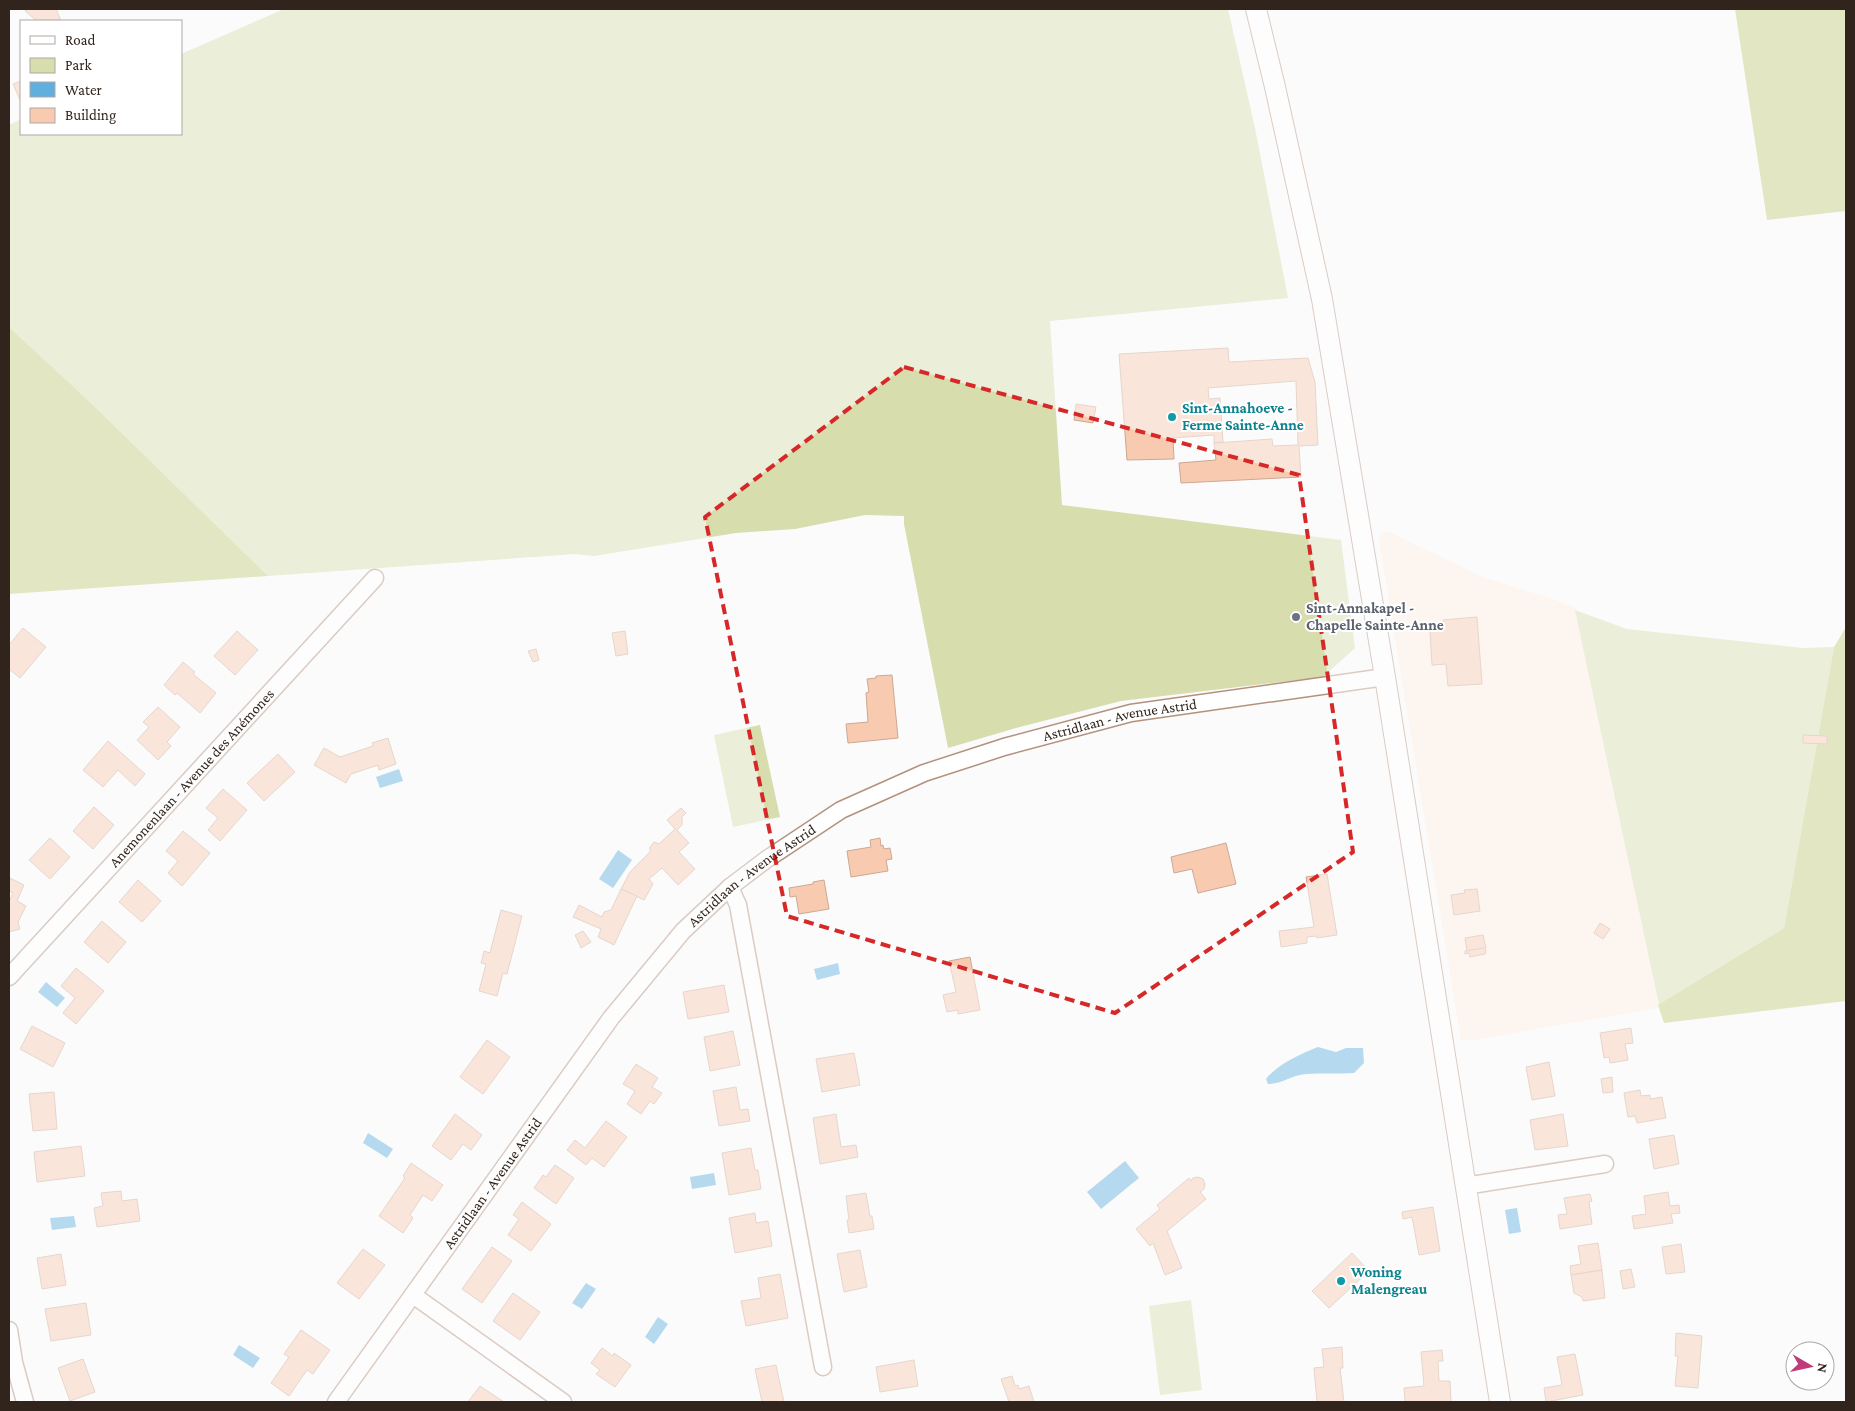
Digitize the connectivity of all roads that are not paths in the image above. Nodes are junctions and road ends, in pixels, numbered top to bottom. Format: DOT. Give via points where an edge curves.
graph roads {
  1 [pos="1256,9"];
  2 [pos="375,578"];
  3 [pos="1385,677"];
  4 [pos="730,887"];
  5 [pos="9,977"];
  6 [pos="1605,1164"];
  7 [pos="1465,1186"];
  8 [pos="413,1295"];
  9 [pos="9,1330"];
  10 [pos="823,1367"];
  11 [pos="25,1402"];
  12 [pos="336,1402"];
  13 [pos="563,1402"];
  14 [pos="1500,1402"];
  1 -- 3 [label="street" via="1322,299"];
  2 -- 5 [label="street, Anemonenlaan - Avenue des Anémones"];
  3 -- 4 [label="street, Astridlaan - Avenue Astrid" via="1131,713 995,750 924,773 841,810"];
  3 -- 7 [label="street"];
  4 -- 8 [label="street, Astridlaan - Avenue Astrid" via="683,931 610,1018"];
  4 -- 10 [label="street" via="738,905"];
  6 -- 7 [label="street"];
  7 -- 14 [label="street"];
  8 -- 12 [label="street, Astridlaan - Avenue Astrid"];
  8 -- 13 [label="street"];
  9 -- 11 [label="street"];
}
